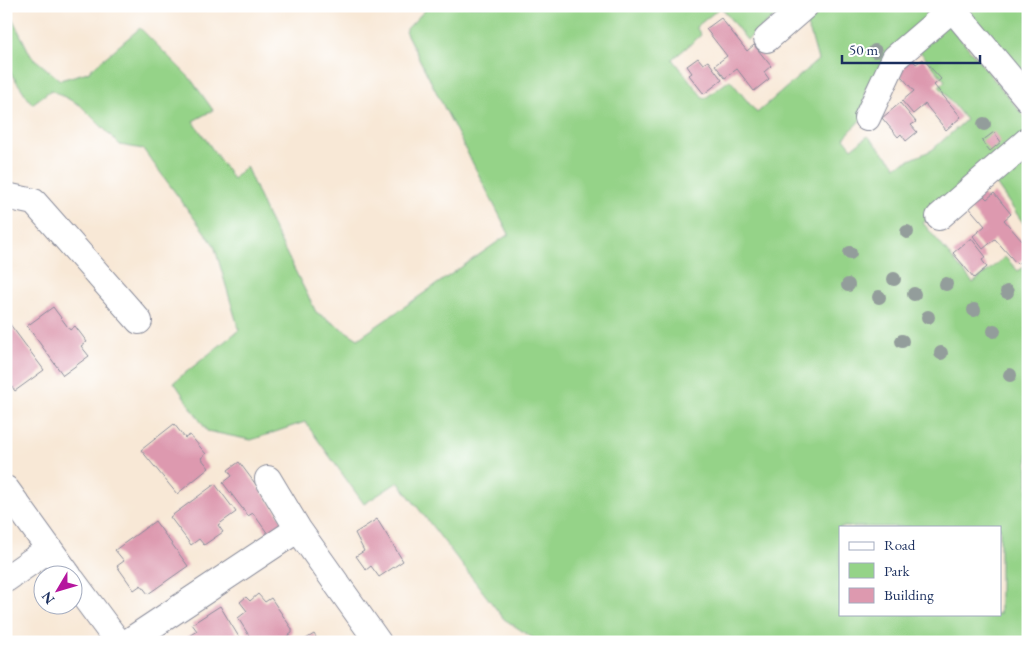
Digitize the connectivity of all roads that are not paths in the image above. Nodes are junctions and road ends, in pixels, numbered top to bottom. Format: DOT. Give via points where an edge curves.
graph roads {
  1 [pos="805,6"];
  2 [pos="951,8"];
  3 [pos="768,40"];
  4 [pos="1028,99"];
  5 [pos="867,118"];
  6 [pos="1028,140"];
  7 [pos="6,196"];
  8 [pos="939,217"];
  9 [pos="139,321"];
  10 [pos="268,479"];
  11 [pos="6,489"];
  12 [pos="298,529"];
  13 [pos="49,549"];
  14 [pos="62,566"];
  15 [pos="6,579"];
  16 [pos="82,593"];
  17 [pos="118,642"];
  18 [pos="128,642"];
  19 [pos="378,642"];
  1 -- 3 [label="street"];
  2 -- 4 [label="street"];
  2 -- 5 [label="street" via="895,58"];
  6 -- 8 [label="street"];
  7 -- 9 [label="street" via="34,202"];
  10 -- 12 [label="street"];
  11 -- 13 [label="street"];
  12 -- 18 [label="street"];
  12 -- 19 [label="street"];
  13 -- 14 [label="street"];
  13 -- 15 [label="street"];
  16 -- 17 [label="street"];
}
